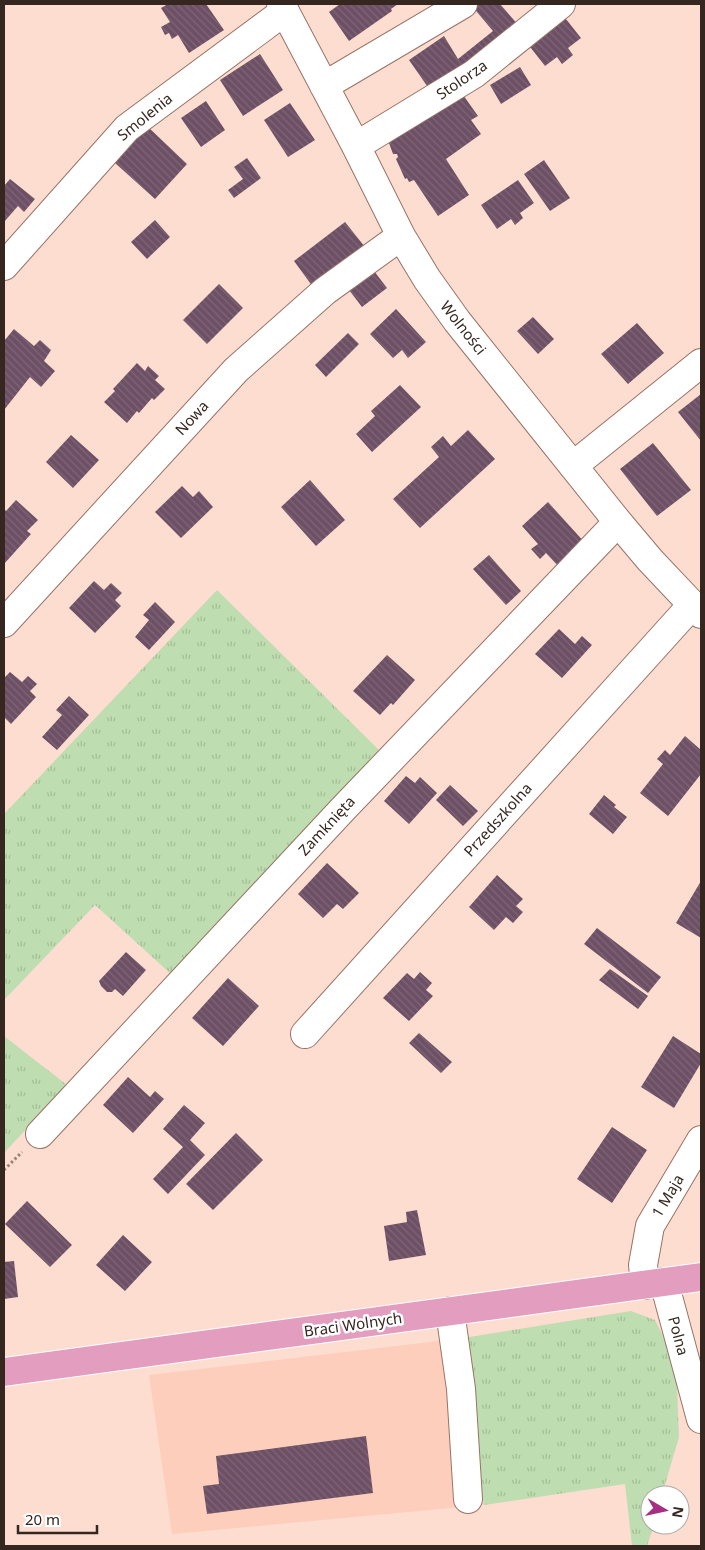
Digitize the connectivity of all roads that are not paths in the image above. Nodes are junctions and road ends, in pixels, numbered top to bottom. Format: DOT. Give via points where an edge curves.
graph roads {
  1 [pos="463,4"];
  2 [pos="561,4"];
  3 [pos="283,7"];
  4 [pos="324,86"];
  5 [pos="356,146"];
  6 [pos="401,236"];
  7 [pos="4,266"];
  8 [pos="701,363"];
  9 [pos="573,466"];
  10 [pos="618,522"];
  11 [pos="697,609"];
  12 [pos="4,623"];
  13 [pos="305,1034"];
  14 [pos="40,1134"];
  15 [pos="701,1140"];
  16 [pos="701,1277"];
  17 [pos="654,1283"];
  18 [pos="450,1311"];
  19 [pos="4,1372"];
  20 [pos="701,1418"];
  21 [pos="468,1499"];
  1 -- 4 [label="street"];
  2 -- 5 [label="street, Stolorza" via="474,74"];
  3 -- 4 [label="street, Wolności"];
  3 -- 7 [label="street, Smolenia" via="127,128"];
  4 -- 5 [label="street, Wolności"];
  5 -- 6 [label="street, Wolności"];
  6 -- 9 [label="street, Wolności" via="426,280"];
  6 -- 12 [label="street, Nowa" via="325,291 236,370"];
  8 -- 9 [label="street"];
  9 -- 10 [label="street, Wolności"];
  10 -- 11 [label="street, Wolności"];
  10 -- 14 [label="street, Zamknięta" via="343,809"];
  11 -- 13 [label="street, Przedszkolna"];
  15 -- 17 [label="street, 1 Maja" via="650,1226 643,1264"];
  16 -- 17 [label="main road, Braci Wolnych"];
  17 -- 18 [label="main road, Braci Wolnych"];
  17 -- 20 [label="street, Polna"];
  18 -- 19 [label="main road, Braci Wolnych"];
  18 -- 21 [label="street" via="461,1390"];
}
